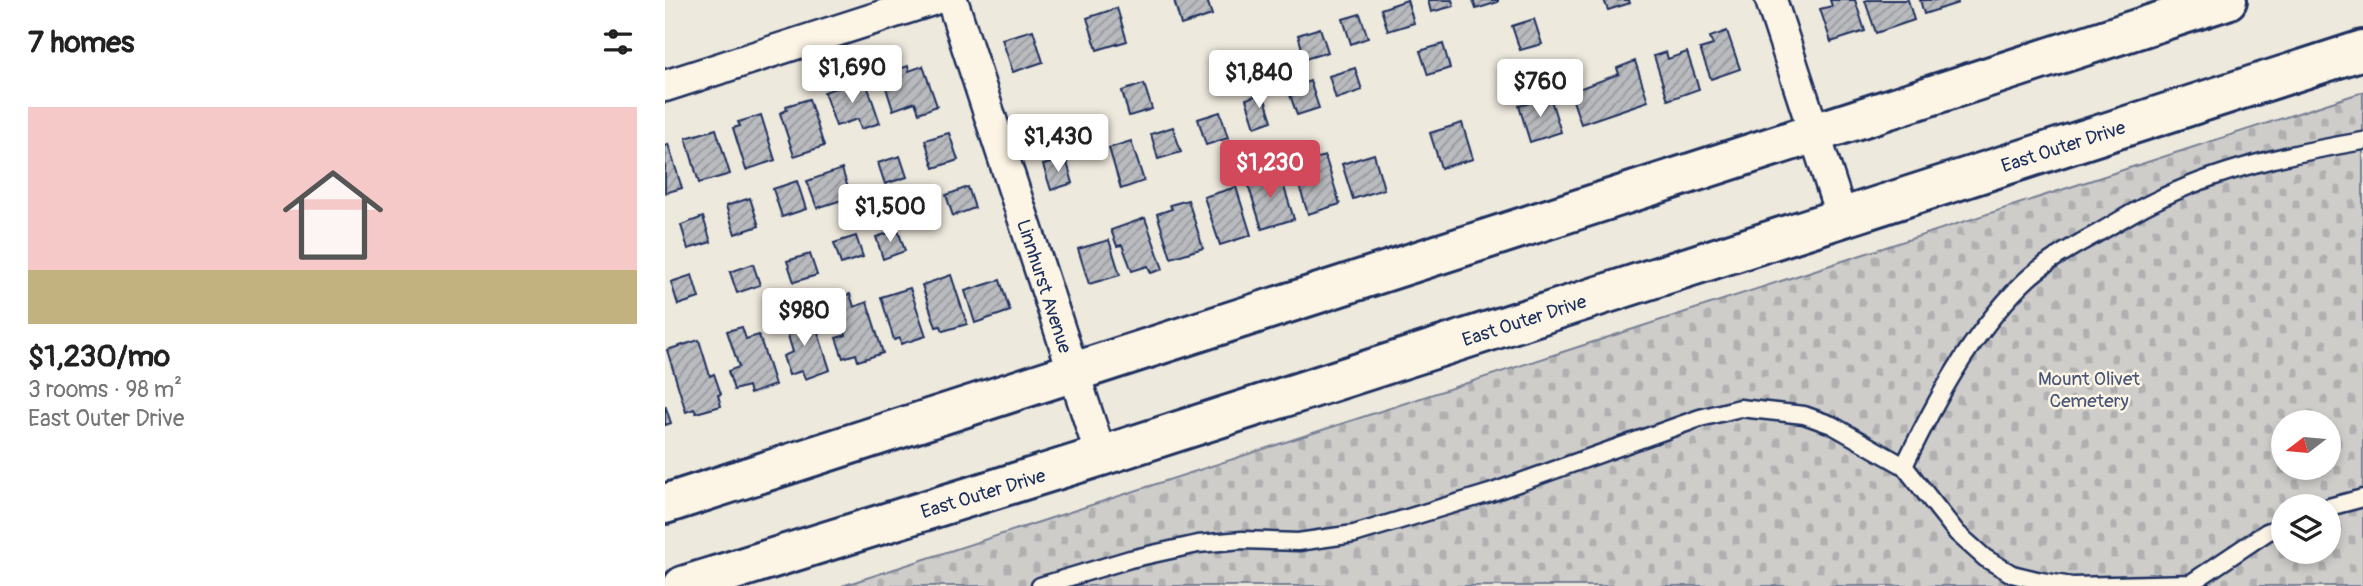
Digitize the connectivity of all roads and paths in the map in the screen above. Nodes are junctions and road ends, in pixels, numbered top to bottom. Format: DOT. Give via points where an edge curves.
graph roads {
  1 [pos="932,0"];
  2 [pos="952,0"];
  3 [pos="1771,0"];
  4 [pos="2227,0"];
  5 [pos="2363,50"];
  6 [pos="665,86"];
  7 [pos="1814,133"];
  8 [pos="2363,141"];
  9 [pos="1842,218"];
  10 [pos="1073,372"];
  11 [pos="1101,456"];
  12 [pos="1904,466"];
  13 [pos="2363,498"];
  14 [pos="665,504"];
  15 [pos="2341,504"];
  16 [pos="2271,531"];
  17 [pos="2190,584"];
  18 [pos="683,586"];
  19 [pos="1040,586"];
  1 -- 6 [label="street"];
  2 -- 10 [label="street, Linnhurst Avenue"];
  3 -- 7 [label="street"];
  4 -- 7 [label="main road"];
  5 -- 9 [label="main road, East Outer Drive"];
  7 -- 9 [label="street"];
  7 -- 10 [label="main road"];
  8 -- 12 [label="lane" via="2248,166 2200,183 2155,201 2067,250 2025,281 1994,314 1961,358"];
  9 -- 11 [label="main road, East Outer Drive"];
  10 -- 11 [label="street, Linnhurst Avenue"];
  10 -- 14 [label="main road"];
  11 -- 18 [label="main road, East Outer Drive"];
  12 -- 17 [label="lane" via="1957,533 2012,574 2072,586"];
  12 -- 19 [label="lane" via="1813,418 1740,408 1354,534 1299,542 1198,544"];
  13 -- 15 [label="lane"];
  16 -- 17 [label="lane"];
}
